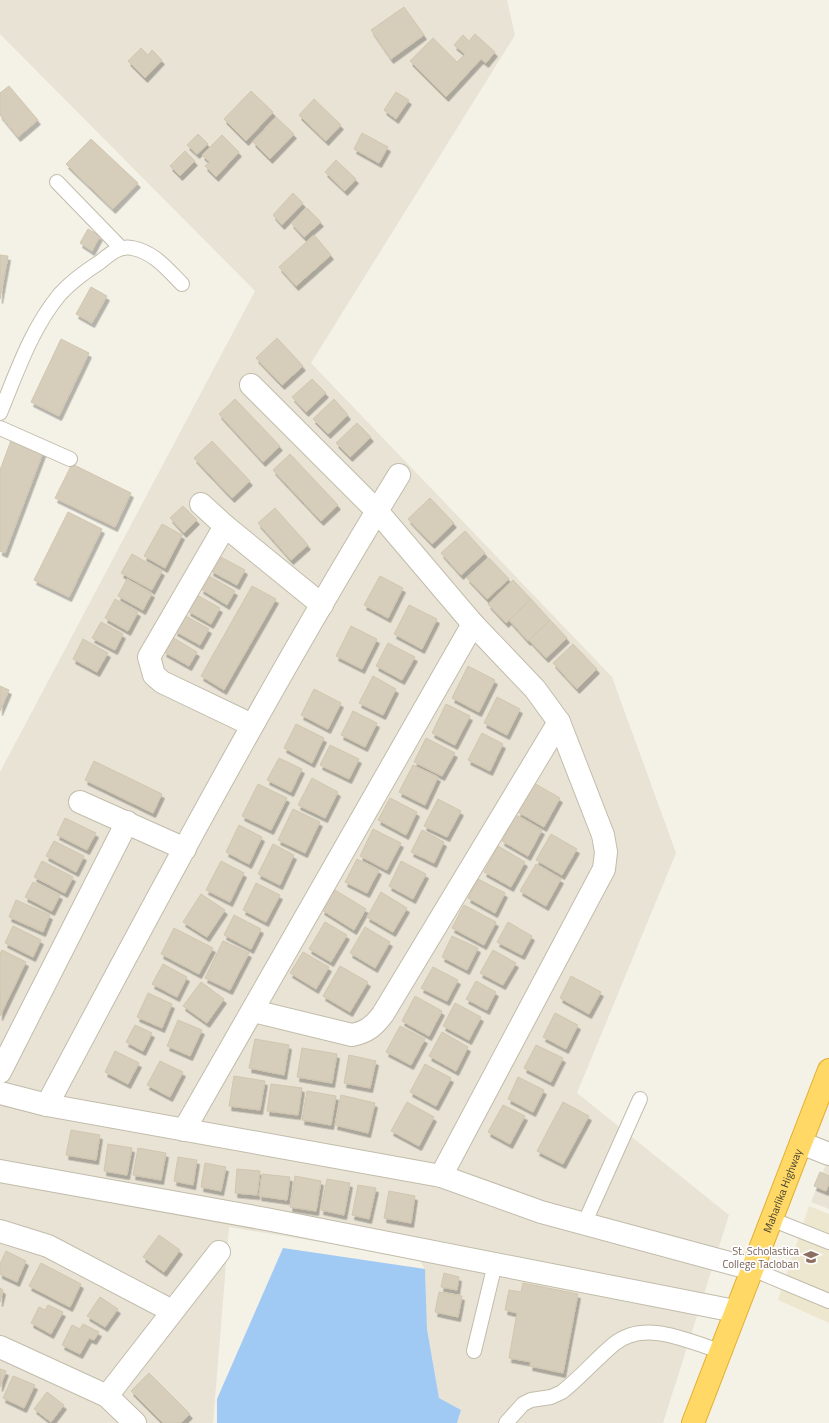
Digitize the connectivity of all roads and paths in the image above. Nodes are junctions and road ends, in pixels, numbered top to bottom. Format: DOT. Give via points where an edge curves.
graph roads {
  1 [pos="57,182"];
  2 [pos="121,248"];
  3 [pos="182,284"];
  4 [pos="251,385"];
  5 [pos="0,413"];
  6 [pos="0,428"];
  7 [pos="70,459"];
  8 [pos="399,475"];
  9 [pos="201,504"];
  10 [pos="377,511"];
  11 [pos="225,526"];
  12 [pos="322,604"];
  13 [pos="473,624"];
  14 [pos="559,722"];
  15 [pos="252,725"];
  16 [pos="80,802"];
  17 [pos="127,822"];
  18 [pos="185,849"];
  19 [pos="253,1011"];
  20 [pos="829,1070"];
  21 [pos="0,1072"];
  22 [pos="0,1093"];
  23 [pos="640,1099"];
  24 [pos="47,1105"];
  25 [pos="184,1130"];
  26 [pos="801,1143"];
  27 [pos="829,1154"];
  28 [pos="0,1171"];
  29 [pos="441,1176"];
  30 [pos="771,1219"];
  31 [pos="584,1224"];
  32 [pos="0,1231"];
  33 [pos="829,1242"];
  34 [pos="219,1252"];
  35 [pos="495,1264"];
  36 [pos="752,1269"];
  37 [pos="829,1301"];
  38 [pos="172,1311"];
  39 [pos="735,1311"];
  40 [pos="0,1347"];
  41 [pos="474,1351"];
  42 [pos="720,1351"];
  43 [pos="107,1396"];
  44 [pos="135,1423"];
  45 [pos="506,1423"];
  46 [pos="693,1423"];
  1 -- 2 [label="lane"];
  2 -- 3 [label="lane" via="131,247 151,254"];
  2 -- 5 [label="lane" via="80,276 61,293 47,311 29,341"];
  4 -- 10 [label="street"];
  6 -- 7 [label="lane"];
  8 -- 10 [label="street"];
  9 -- 11 [label="street"];
  10 -- 12 [label="street"];
  10 -- 13 [label="street"];
  11 -- 12 [label="street"];
  11 -- 15 [label="street" via="149,656 154,675 162,682"];
  12 -- 15 [label="street"];
  13 -- 14 [label="street" via="535,689"];
  13 -- 19 [label="street"];
  14 -- 19 [label="street" via="374,1025 352,1035"];
  14 -- 29 [label="street" via="603,835 606,852 604,869"];
  15 -- 18 [label="street"];
  16 -- 17 [label="street"];
  17 -- 18 [label="street"];
  17 -- 21 [label="street"];
  18 -- 24 [label="street" via="118,969"];
  19 -- 25 [label="street"];
  20 -- 26 [label="highway, Maharlika Highway"];
  22 -- 24 [label="street"];
  23 -- 31 [label="lane"];
  24 -- 25 [label="street"];
  25 -- 29 [label="street"];
  26 -- 27 [label="street"];
  26 -- 30 [label="highway, Maharlika Highway"];
  28 -- 35 [label="street"];
  29 -- 31 [label="street" via="540,1212"];
  30 -- 33 [label="lane"];
  30 -- 36 [label="highway, Maharlika Highway"];
  31 -- 36 [label="street"];
  32 -- 38 [label="street" via="48,1246"];
  34 -- 38 [label="street"];
  35 -- 39 [label="street"];
  35 -- 41 [label="lane"];
  36 -- 37 [label="lane"];
  36 -- 39 [label="highway, Maharlika Highway"];
  38 -- 43 [label="street"];
  39 -- 42 [label="highway, Maharlika Highway"];
  40 -- 43 [label="street"];
  42 -- 45 [label="lane" via="647,1331 629,1335 615,1344 562,1392 551,1397 530,1400"];
  42 -- 46 [label="highway, Maharlika Highway"];
  43 -- 44 [label="street"];
}
